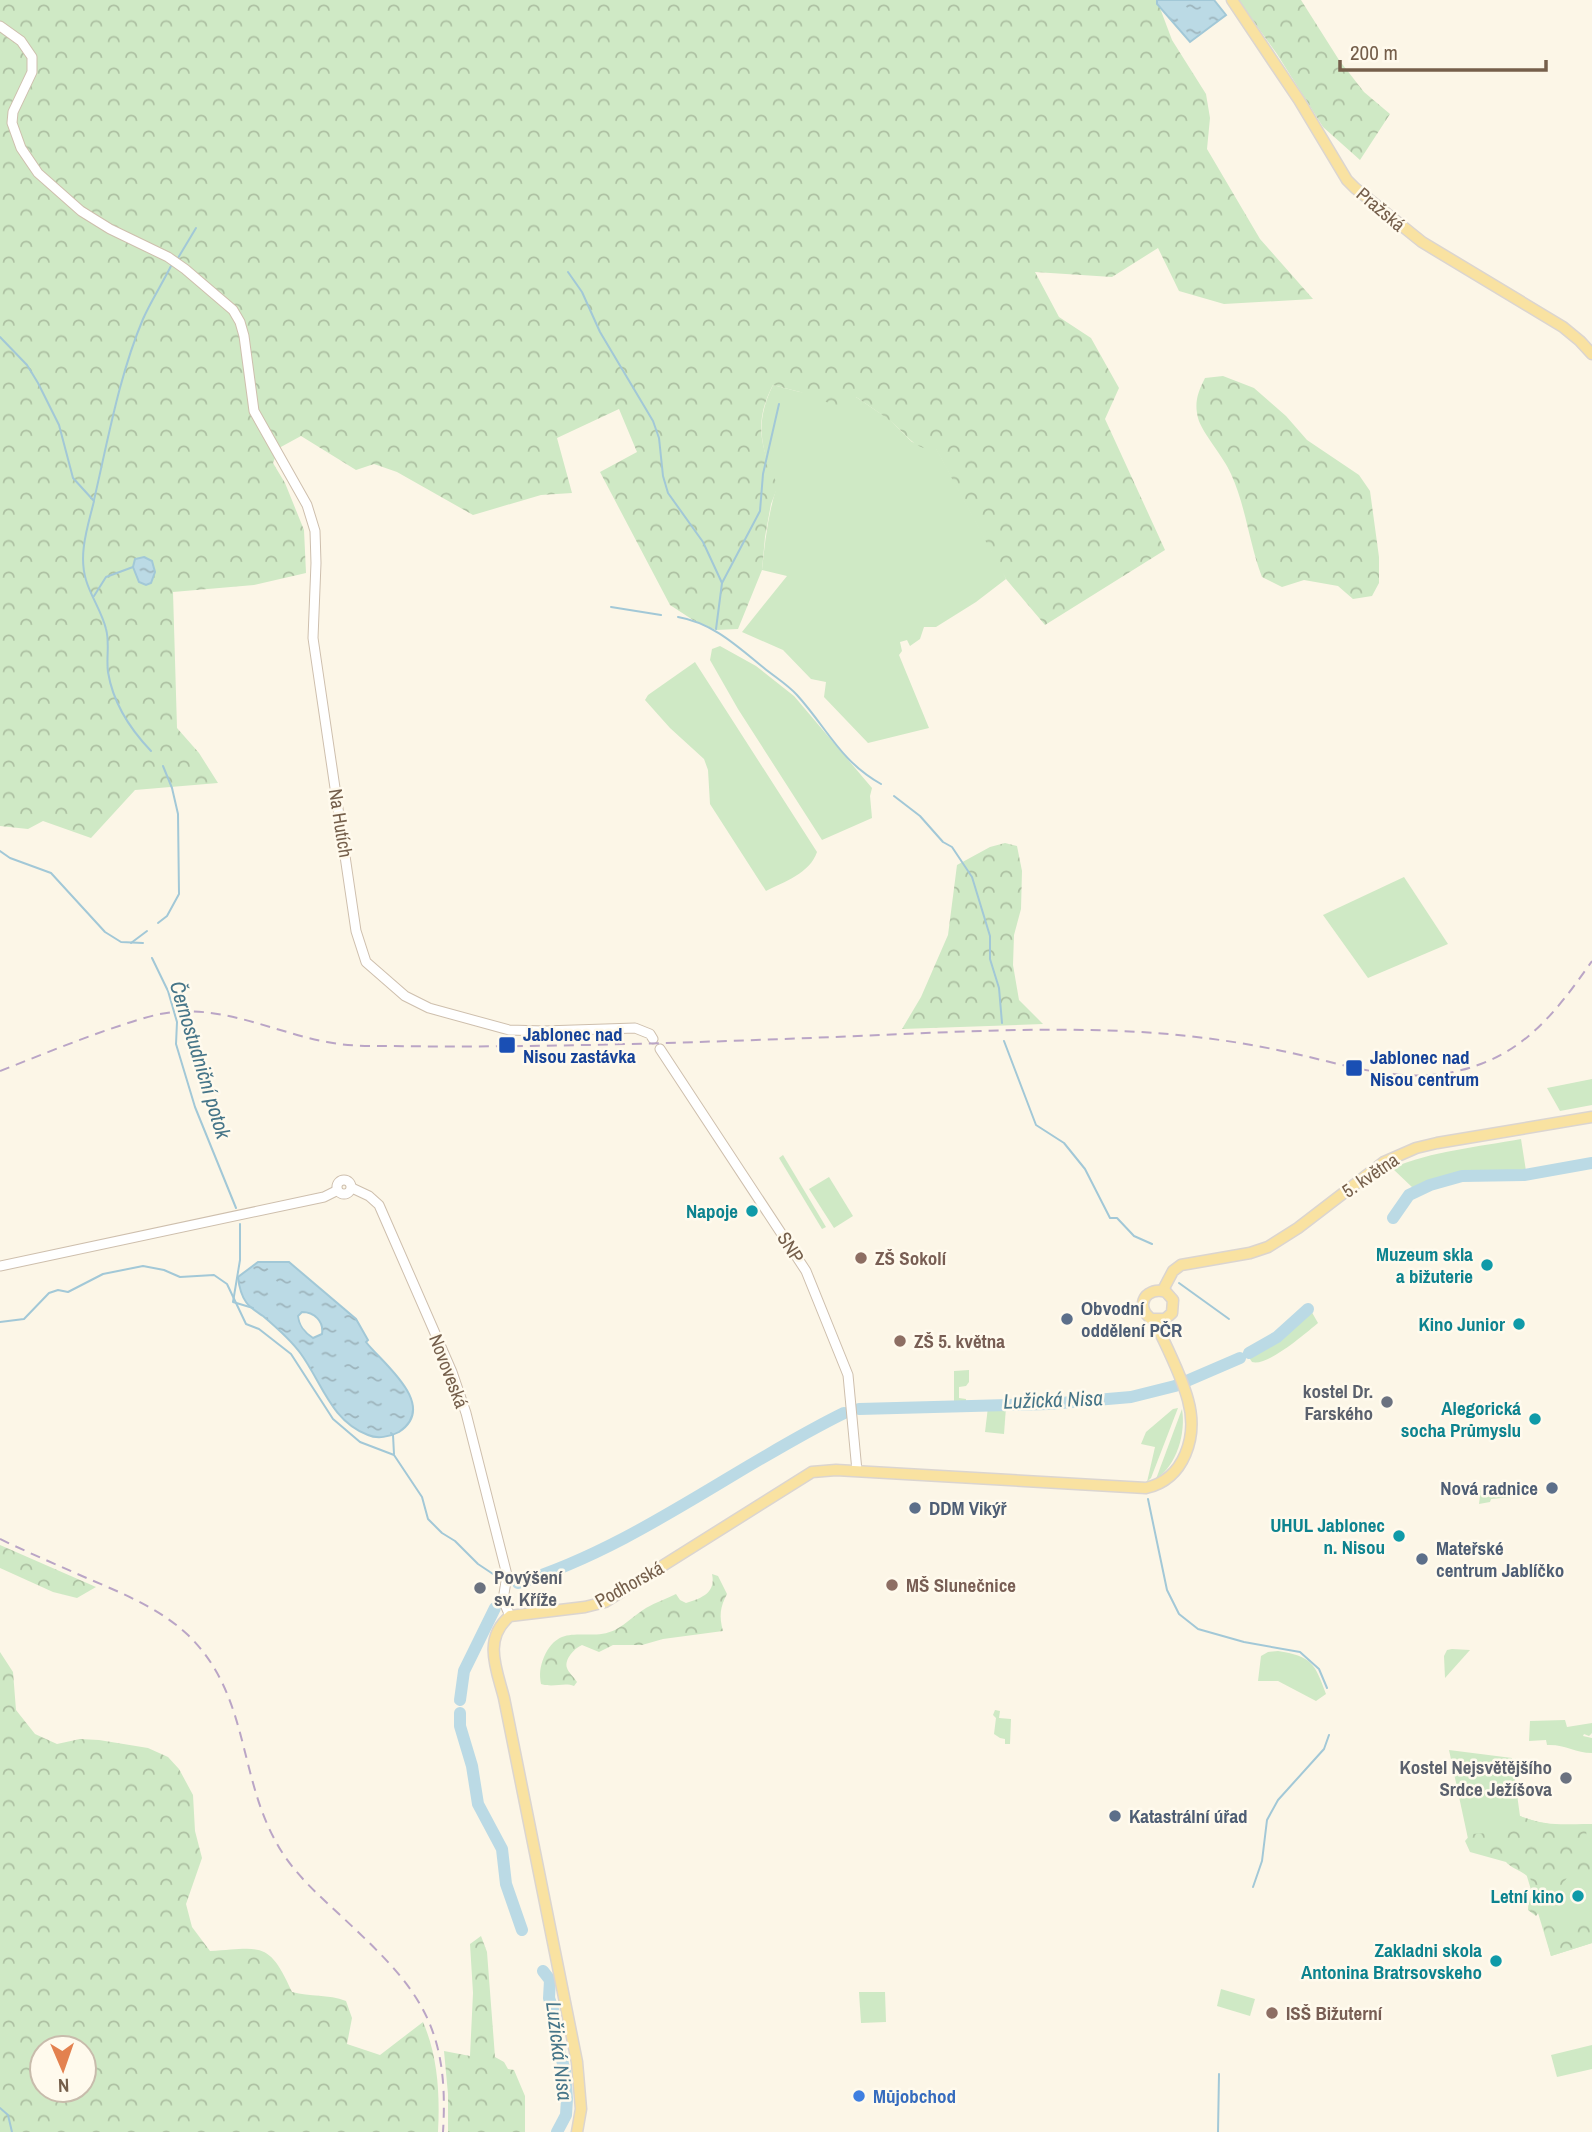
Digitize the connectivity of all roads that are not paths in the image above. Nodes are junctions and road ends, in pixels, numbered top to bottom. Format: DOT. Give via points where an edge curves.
graph roads {
  1 [pos="1232,0"];
  2 [pos="0,26"];
  3 [pos="1592,354"];
  4 [pos="653,1039"];
  5 [pos="660,1049"];
  6 [pos="1592,1117"];
  7 [pos="0,1266"];
  8 [pos="1165,1291"];
  9 [pos="1168,1317"];
  10 [pos="1152,1319"];
  11 [pos="1172,1360"];
  12 [pos="857,1471"];
  13 [pos="510,1616"];
  14 [pos="577,2132"];
  1 -- 3 [label="main road, Pražská" via="1355,188 1422,242 1563,327"];
  2 -- 4 [label="street, Na Hutích" via="21,41 33,63 12,117 14,135 38,173 81,211 168,257 233,310 244,336 254,411 307,505 315,531 313,638 356,931 366,962 416,1002 509,1030 635,1028"];
  5 -- 12 [label="street, SNP" via="806,1271 848,1375"];
  6 -- 8 [label="main road, 5. května" via="1402,1153 1268,1247 1177,1266"];
  7 -- 13 [label="street, Novoveská" via="324,1198 342,1181 369,1196 379,1205 452,1372 485,1480 507,1575 503,1600"];
  8 -- 9 [label="main road" via="1174,1303"];
  8 -- 10 [label="main road" via="1152,1291 1144,1299 1145,1312"];
  9 -- 10 [label="main road"];
  9 -- 11 [label="main road"];
  10 -- 11 [label="main road"];
  11 -- 12 [label="main road, Podhorská" via="1185,1392 1189,1444 1169,1479 1146,1488"];
  12 -- 13 [label="main road, Podhorská" via="823,1470 804,1476 605,1602"];
  13 -- 14 [label="main road" via="494,1639 494,1663 577,2062 581,2109"];
}
